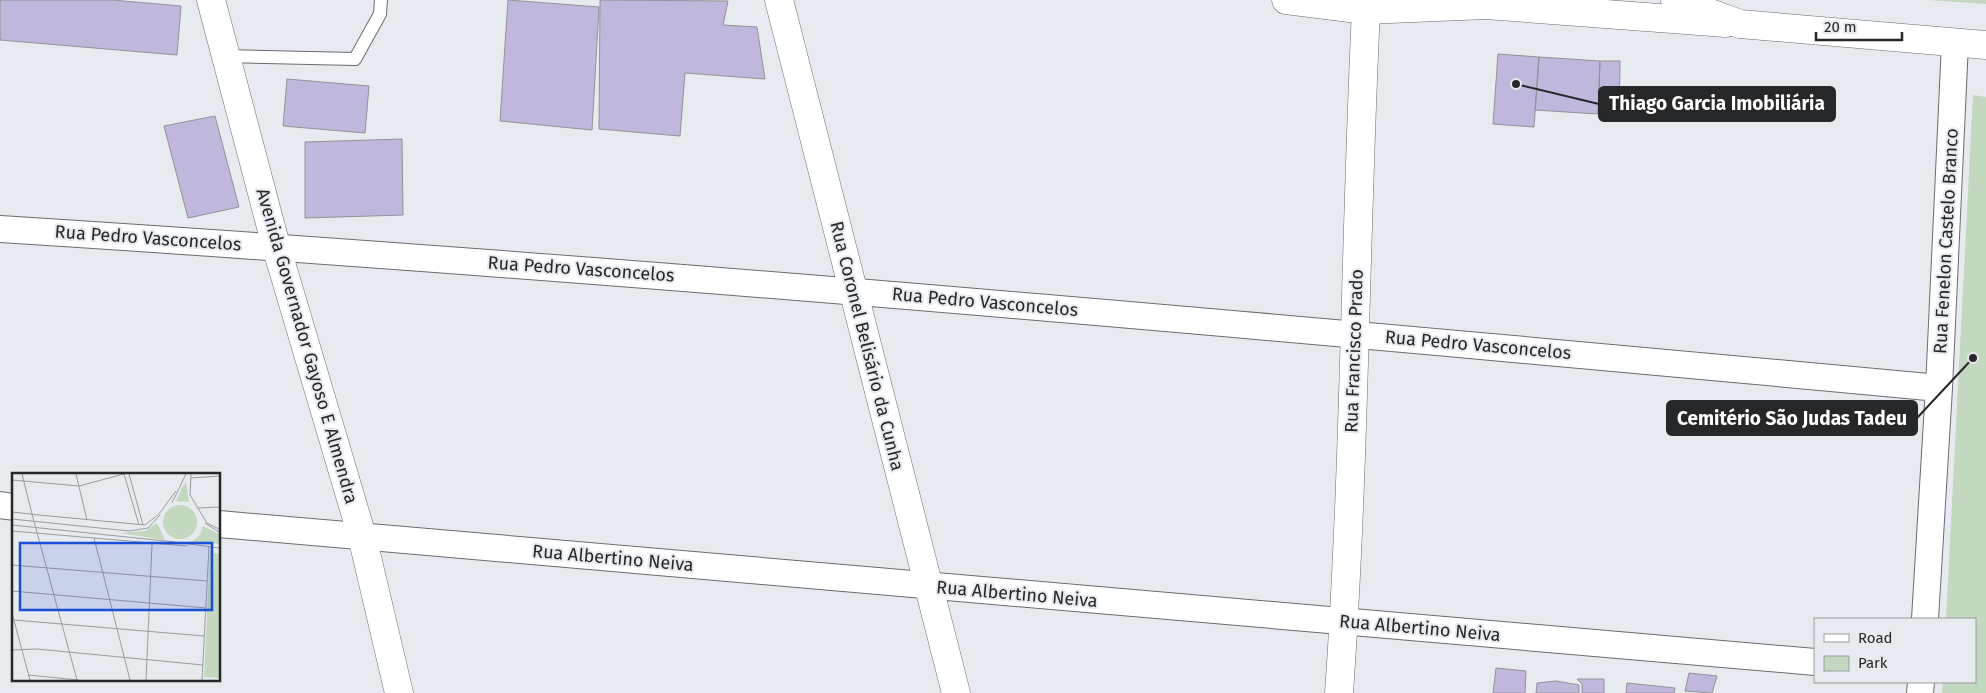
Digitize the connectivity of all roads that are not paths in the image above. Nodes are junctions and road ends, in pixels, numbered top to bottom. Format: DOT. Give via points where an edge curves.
graph roads {
  1 [pos="211,0"];
  2 [pos="381,0"];
  3 [pos="779,0"];
  4 [pos="1286,0"];
  5 [pos="1457,0"];
  6 [pos="1675,0"];
  7 [pos="1486,5"];
  8 [pos="1366,10"];
  9 [pos="1740,24"];
  10 [pos="1955,43"];
  11 [pos="1986,45"];
  12 [pos="226,56"];
  13 [pos="0,228"];
  14 [pos="276,246"];
  15 [pos="854,290"];
  16 [pos="1355,334"];
  17 [pos="1939,388"];
  18 [pos="220,524"];
  19 [pos="362,536"];
  20 [pos="927,586"];
  21 [pos="1925,618"];
  22 [pos="1344,621"];
  23 [pos="1814,662"];
  24 [pos="399,693"];
  25 [pos="956,693"];
  26 [pos="1339,693"];
  1 -- 12 [label="street, Avenida Governador Gayoso E Almendra"];
  2 -- 12 [label="lane" via="380,14 356,59"];
  3 -- 15 [label="street, Rua Coronel Belisário da Cunha"];
  4 -- 8 [label="street"];
  5 -- 7 [label="street"];
  6 -- 9 [label="street"];
  7 -- 8 [label="street"];
  7 -- 9 [label="street"];
  8 -- 16 [label="street, Rua Francisco Prado"];
  9 -- 10 [label="street"];
  10 -- 11 [label="street"];
  10 -- 17 [label="street, Rua Fenelon Castelo Branco"];
  12 -- 14 [label="street, Avenida Governador Gayoso E Almendra"];
  13 -- 14 [label="street, Rua Pedro Vasconcelos"];
  14 -- 15 [label="street, Rua Pedro Vasconcelos"];
  14 -- 19 [label="street, Avenida Governador Gayoso E Almendra"];
  15 -- 16 [label="street, Rua Pedro Vasconcelos"];
  15 -- 20 [label="street, Rua Coronel Belisário da Cunha"];
  16 -- 17 [label="street, Rua Pedro Vasconcelos"];
  16 -- 22 [label="street, Rua Francisco Prado"];
  17 -- 21 [label="street, Rua Fenelon Castelo Branco"];
  18 -- 19 [label="street, Rua Albertino Neiva"];
  19 -- 20 [label="street, Rua Albertino Neiva"];
  19 -- 24 [label="street, Avenida Governador Gayoso E Almendra"];
  20 -- 22 [label="street, Rua Albertino Neiva"];
  20 -- 25 [label="street, Rua Coronel Belisário da Cunha"];
  22 -- 23 [label="street, Rua Albertino Neiva"];
  22 -- 26 [label="street, Rua Francisco Prado"];
}
